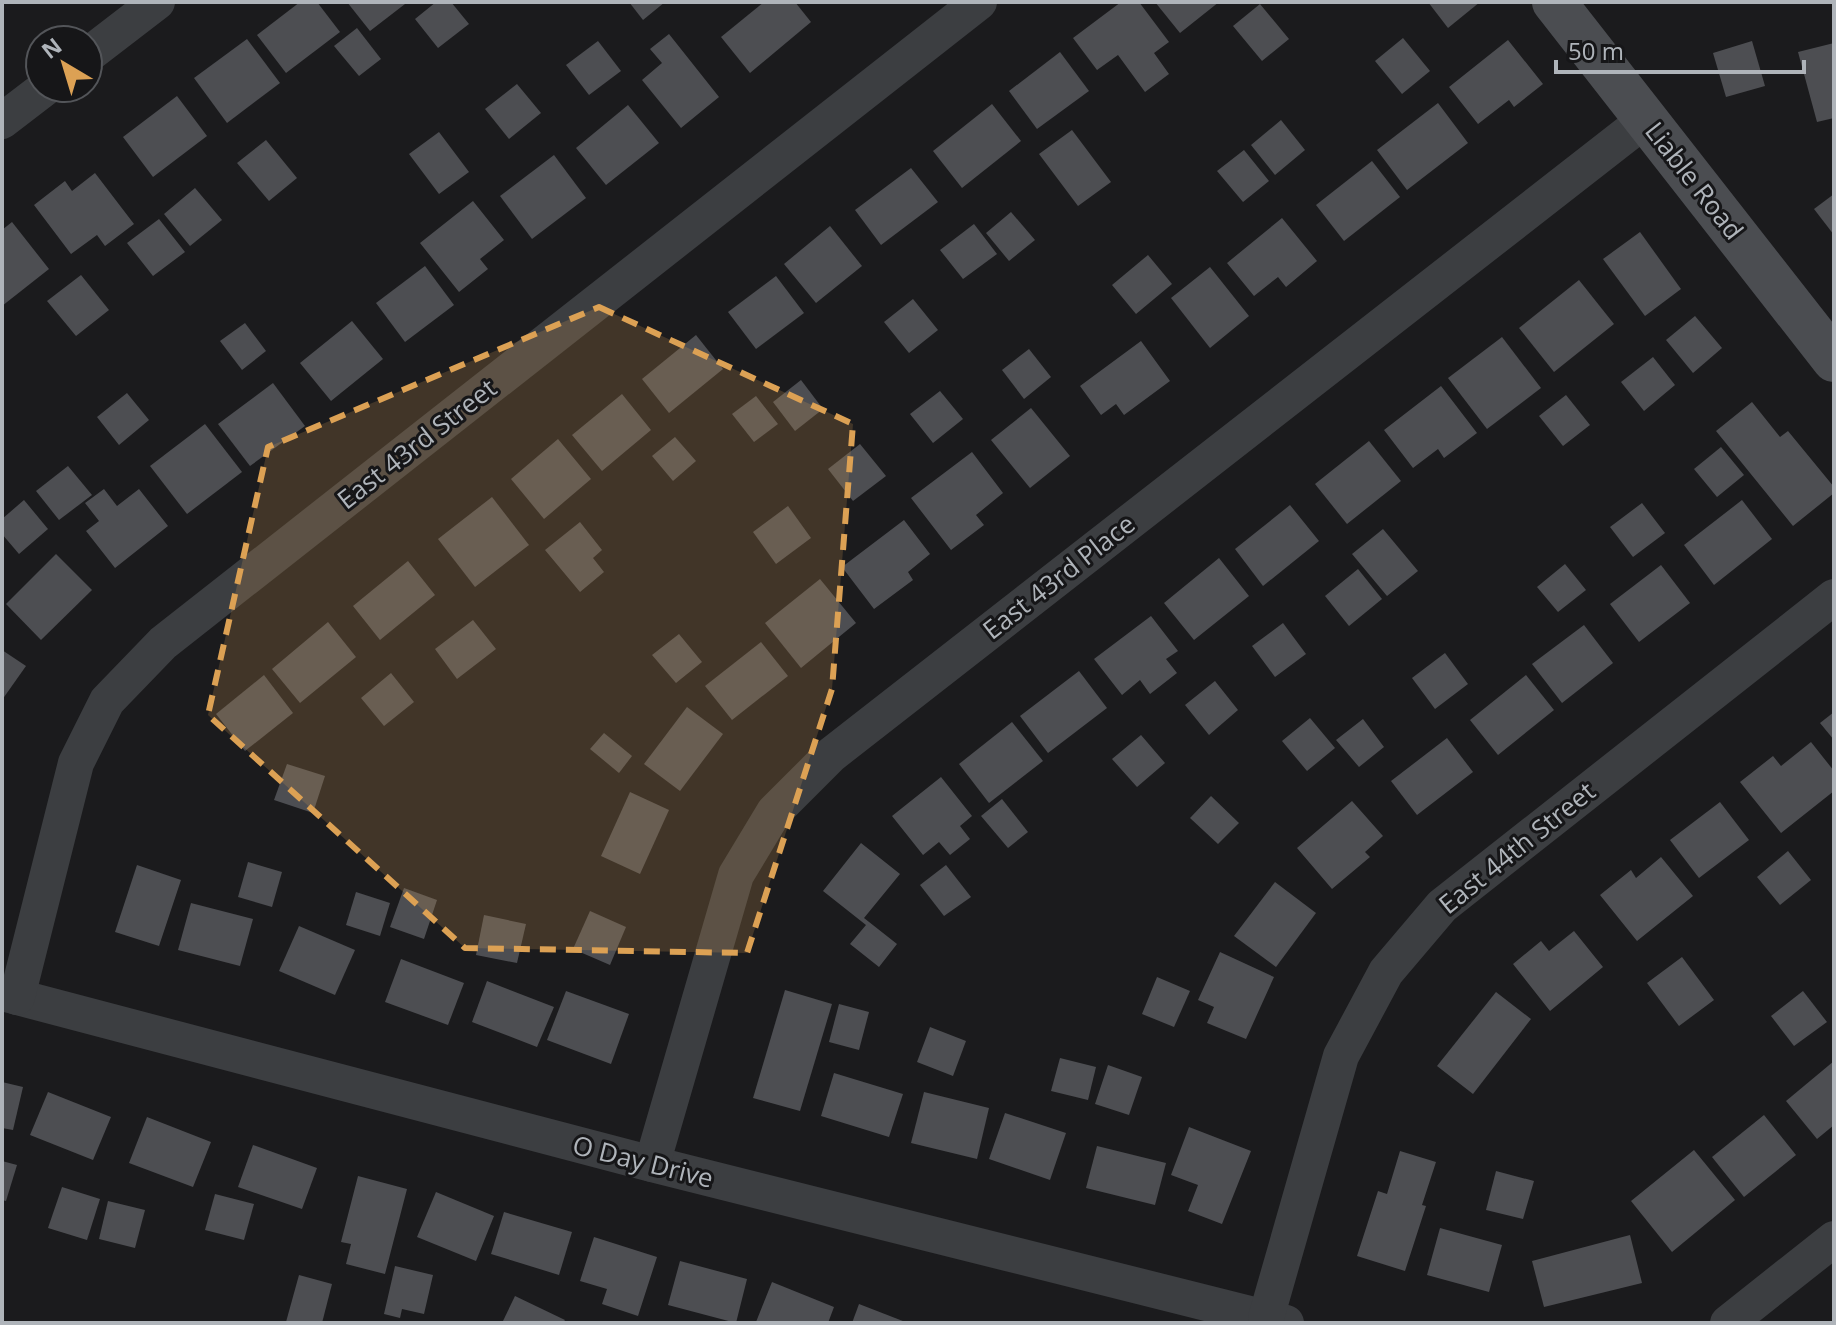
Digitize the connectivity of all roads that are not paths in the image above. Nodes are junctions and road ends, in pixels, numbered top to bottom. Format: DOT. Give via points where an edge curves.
graph roads {
  1 [pos="157,2"];
  2 [pos="979,2"];
  3 [pos="1554,2"];
  4 [pos="104,43"];
  5 [pos="24,104"];
  6 [pos="1645,120"];
  7 [pos="2,121"];
  8 [pos="1834,360"];
  9 [pos="1834,597"];
  10 [pos="10,995"];
  11 [pos="652,1164"];
  12 [pos="1834,1239"];
  13 [pos="1276,1320"];
  14 [pos="1728,1323"];
  1 -- 4 [label="street"];
  2 -- 10 [label="street, East 43rd Street" via="163,643 107,701 76,763"];
  3 -- 6 [label="street, Liable Road"];
  5 -- 7 [label="street"];
  6 -- 8 [label="street, Liable Road"];
  6 -- 11 [label="street, East 43rd Place" via="831,755 774,812 736,875"];
  9 -- 13 [label="street, East 44th Street" via="1442,906 1386,972 1341,1056"];
  10 -- 11 [label="street, O Day Drive"];
  11 -- 13 [label="street, O Day Drive"];
  12 -- 14 [label="street"];
}
